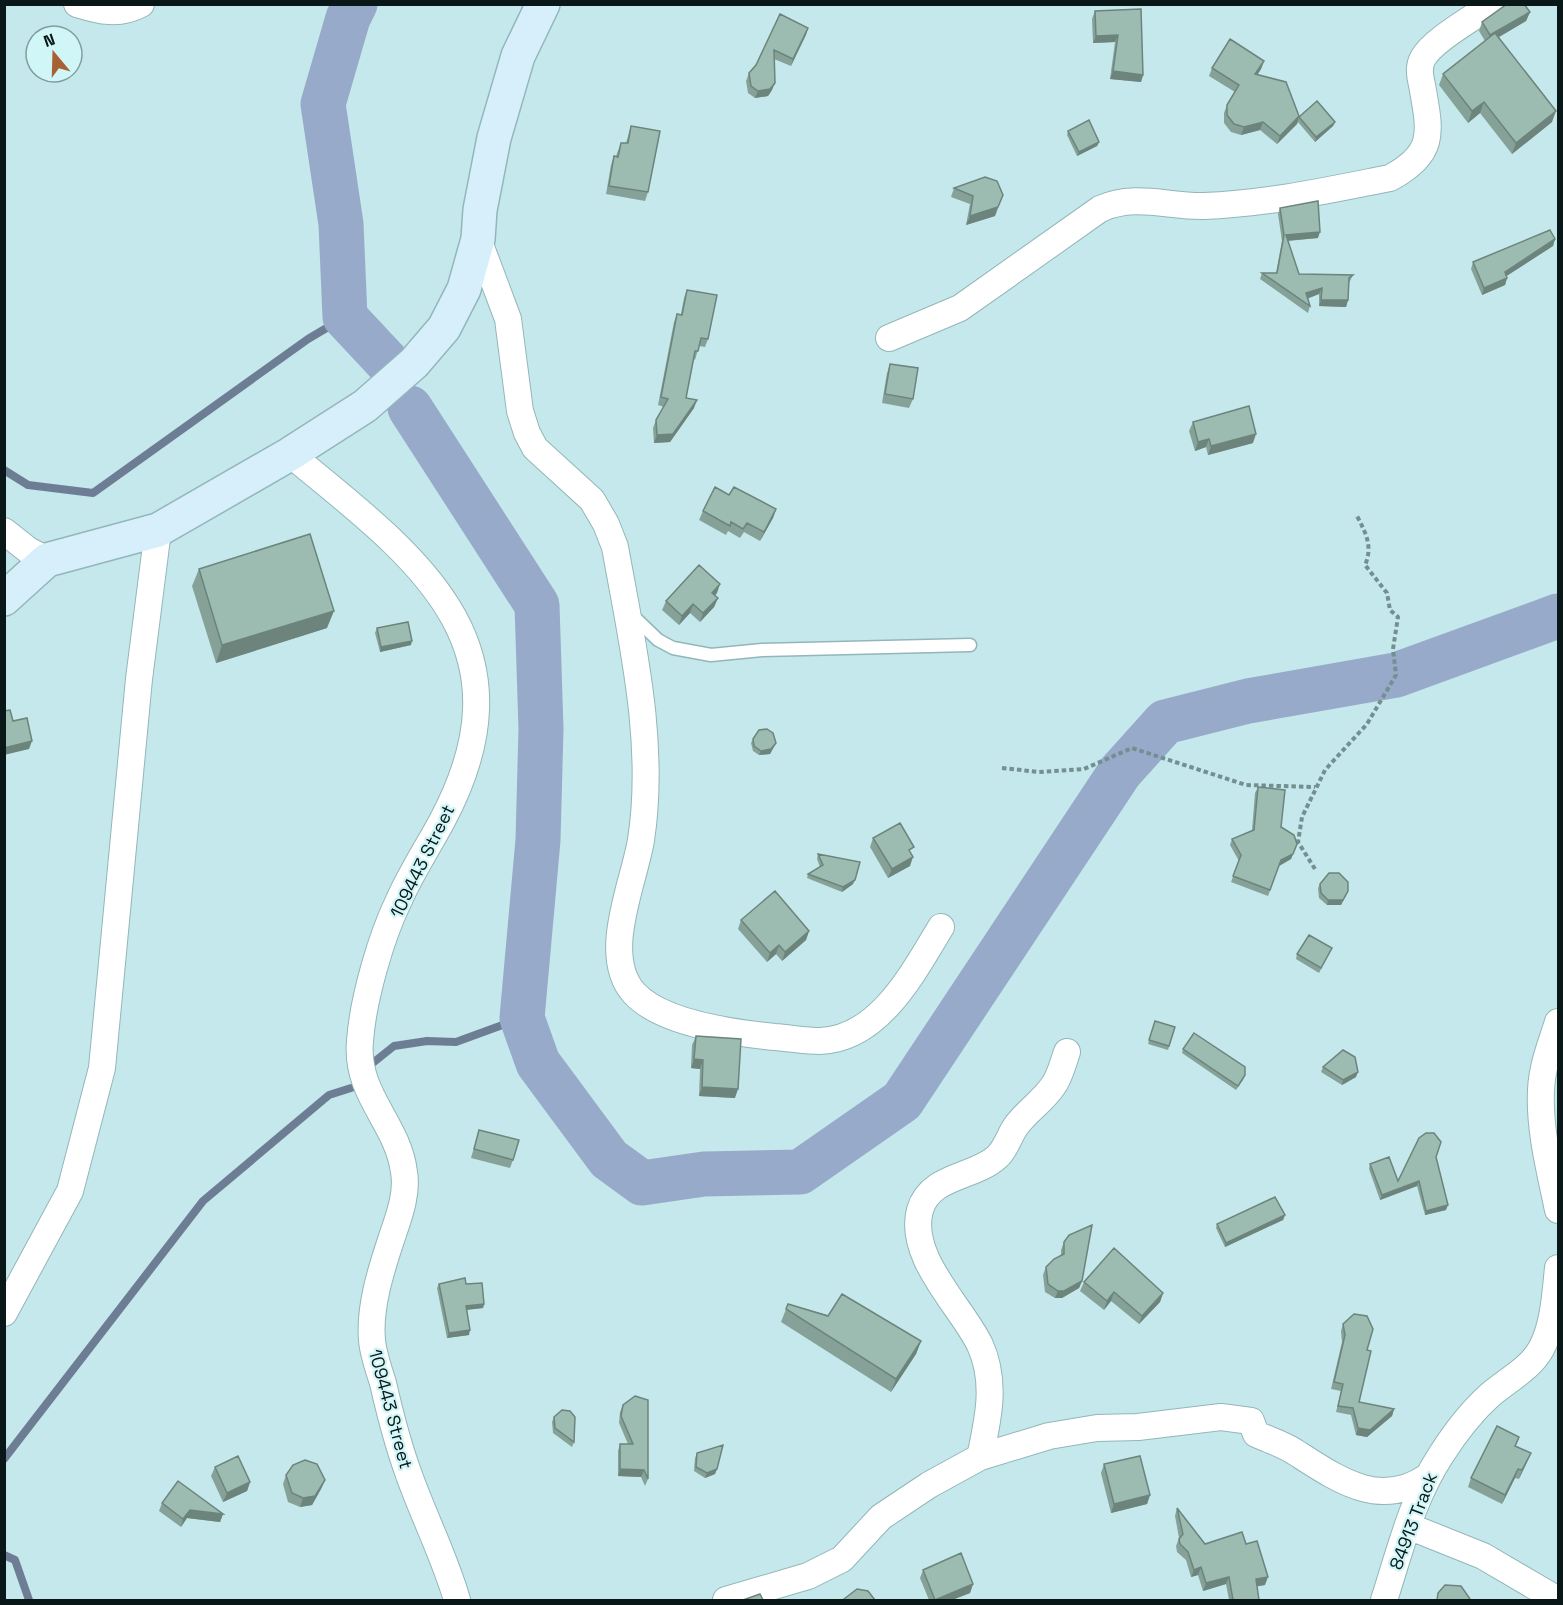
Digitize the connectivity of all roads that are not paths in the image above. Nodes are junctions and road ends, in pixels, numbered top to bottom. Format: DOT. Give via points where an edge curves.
graph roads {
  1 [pos="77,4"];
  2 [pos="141,4"];
  3 [pos="543,4"];
  4 [pos="1492,4"];
  5 [pos="478,239"];
  6 [pos="890,338"];
  7 [pos="290,454"];
  8 [pos="158,530"];
  9 [pos="4,531"];
  10 [pos="47,560"];
  11 [pos="4,599"];
  12 [pos="626,606"];
  13 [pos="970,645"];
  14 [pos="941,927"];
  15 [pos="1558,1022"];
  16 [pos="1067,1052"];
  17 [pos="1558,1210"];
  18 [pos="1558,1268"];
  19 [pos="4,1313"];
  20 [pos="980,1457"];
  21 [pos="1427,1478"];
  22 [pos="1408,1526"];
  23 [pos="457,1600"];
  24 [pos="726,1600"];
  25 [pos="1384,1600"];
  26 [pos="1558,1600"];
  1 -- 2 [label="street" via="118,13"];
  3 -- 5 [label="street" via="518,56 494,138"];
  4 -- 6 [label="street" via="1423,58 1419,71 1429,134 1420,157 1407,169 1390,178 1262,200 1203,206 1153,201 1115,203 960,308"];
  5 -- 7 [label="street" via="464,289 444,328 414,363 365,406"];
  5 -- 12 [label="street" via="508,318 520,411 527,433 535,448 592,500 606,524 615,547"];
  7 -- 8 [label="street"];
  7 -- 23 [label="street, 109443 Street" via="368,518 431,583 458,625 473,664 475,732 470,754 444,817 398,901 369,988 360,1040 363,1082 405,1173 402,1205 374,1311 372,1340 409,1475"];
  8 -- 10 [label="street"];
  8 -- 19 [label="street" via="139,679 102,1068 69,1191"];
  9 -- 10 [label="street"];
  10 -- 11 [label="street"];
  12 -- 13 [label="lane" via="658,640 673,648 711,656 783,649"];
  12 -- 14 [label="street" via="644,753 641,837 619,945 623,974 635,993 666,1015 697,1024 822,1041 847,1033 885,1008 907,982"];
  15 -- 17 [label="street" via="1541,1089 1543,1132"];
  16 -- 20 [label="street" via="1055,1084 1015,1128 1000,1154 936,1189 926,1197 921,1210 918,1226 928,1260 944,1292 980,1345 987,1368 989,1418"];
  18 -- 21 [label="street, 84913 Track" via="1554,1306 1540,1349 1529,1365 1472,1412"];
  20 -- 21 [label="street" via="1097,1428 1138,1428 1221,1417 1251,1421 1256,1434 1293,1450 1318,1469 1371,1491 1410,1489"];
  20 -- 24 [label="street" via="881,1517 842,1559 808,1576"];
  21 -- 22 [label="street, 84913 Track"];
  22 -- 25 [label="street, 84913 Track"];
  22 -- 26 [label="street" via="1483,1556"];
}
